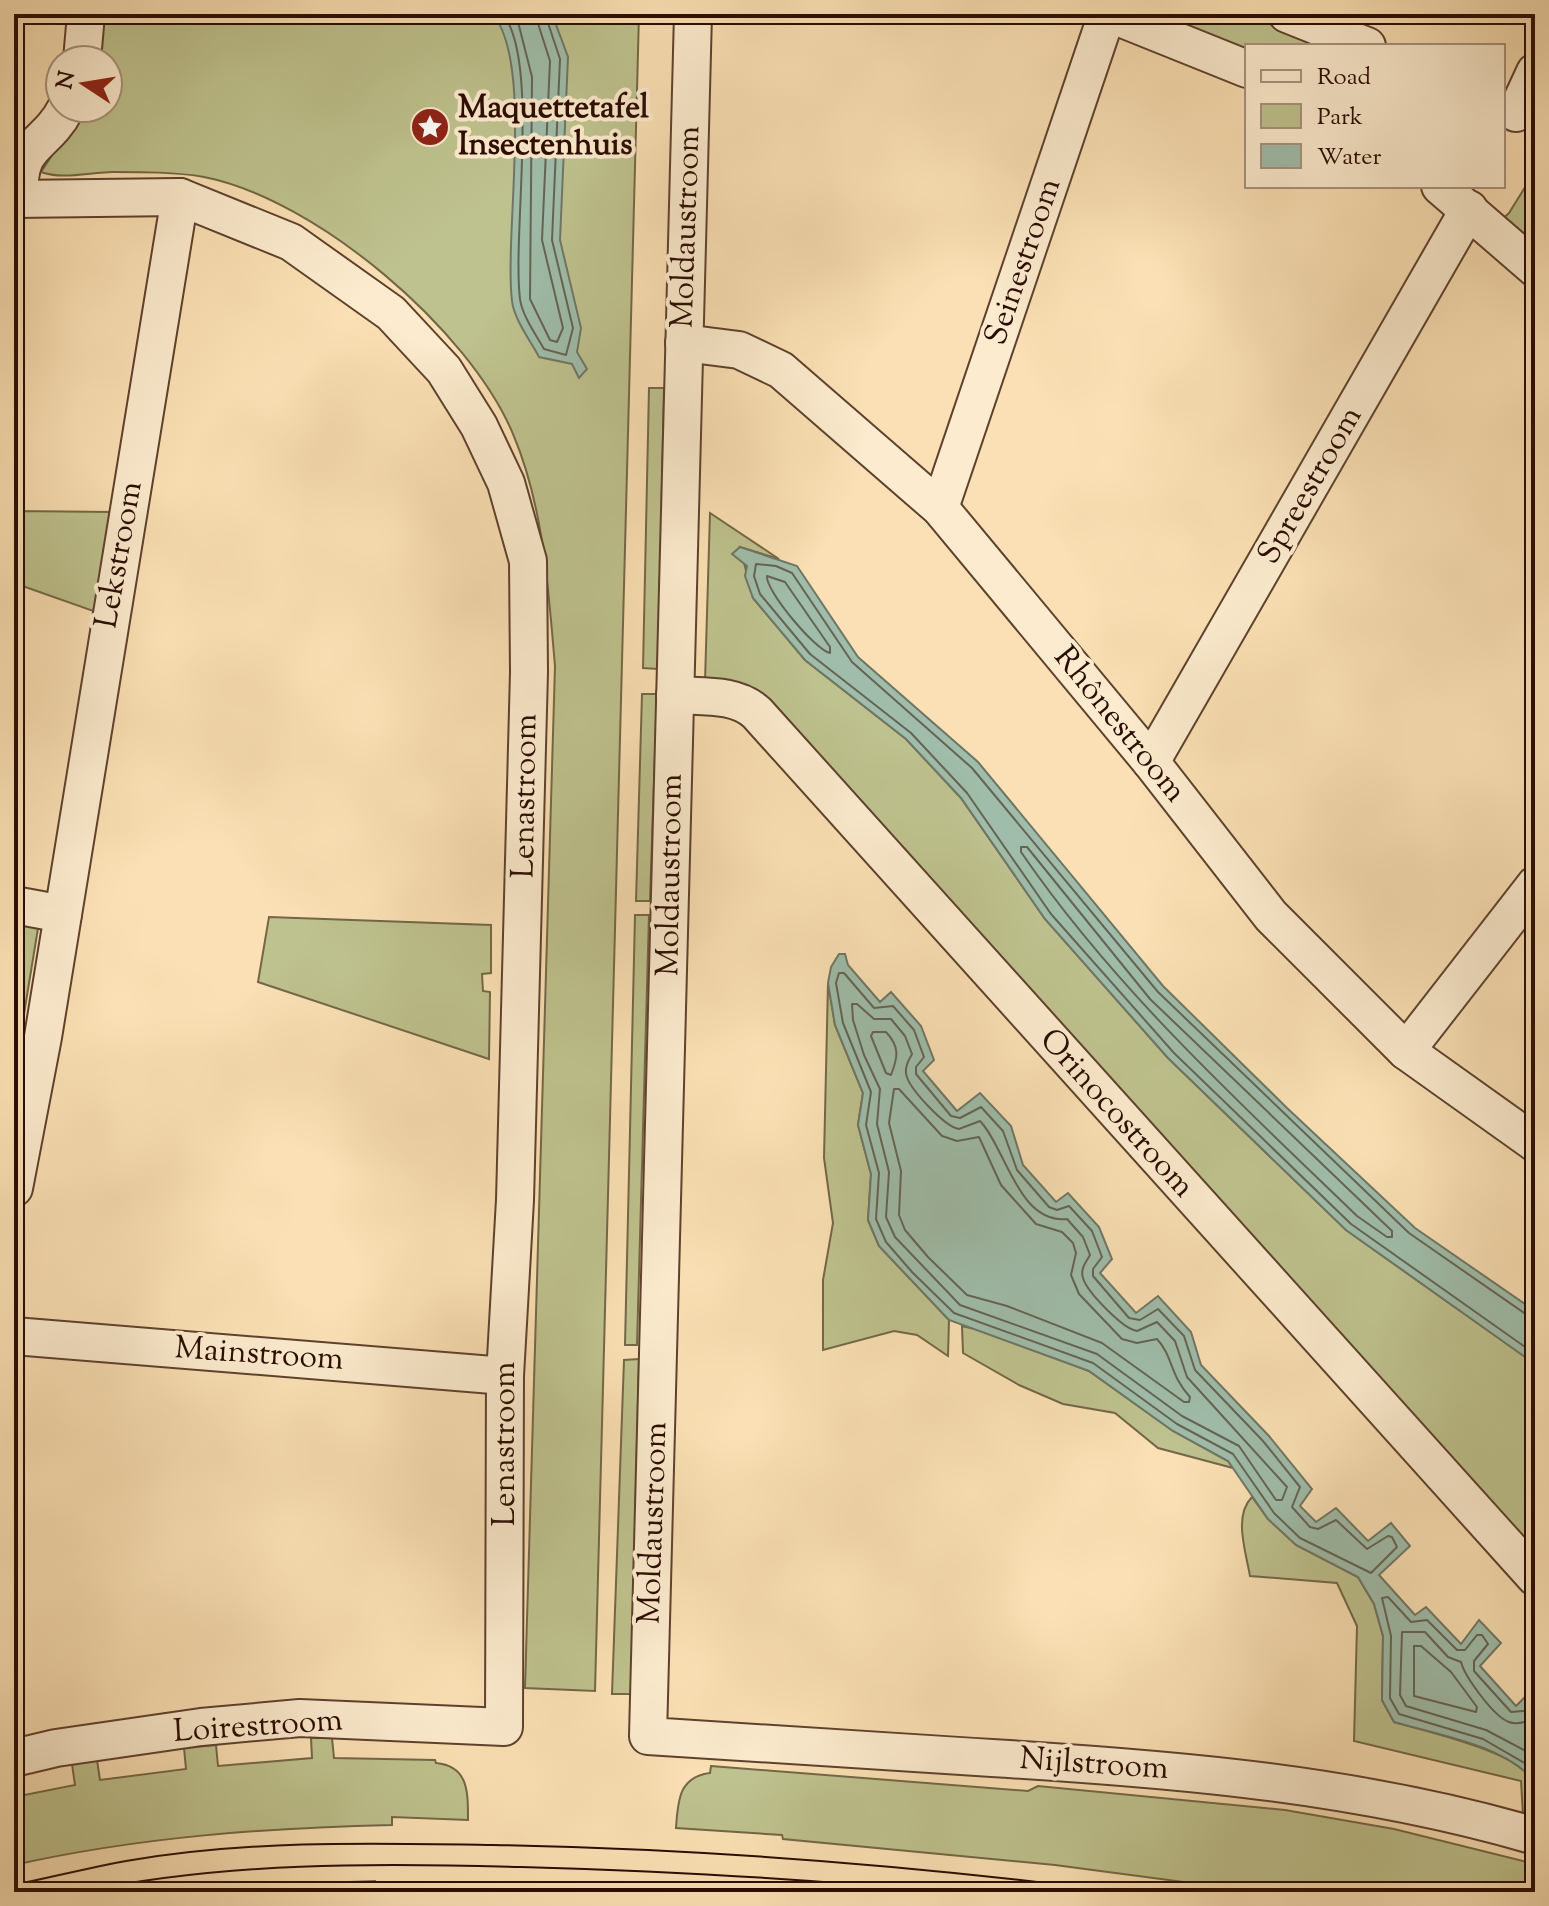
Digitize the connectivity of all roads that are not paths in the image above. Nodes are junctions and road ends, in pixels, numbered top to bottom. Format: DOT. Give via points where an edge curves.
graph roads {
  1 [pos="86,14"];
  2 [pos="693,14"];
  3 [pos="1108,14"];
  4 [pos="1287,14"];
  5 [pos="83,44"];
  6 [pos="1362,44"];
  7 [pos="1245,68"];
  8 [pos="1535,72"];
  9 [pos="1518,115"];
  10 [pos="52,124"];
  11 [pos="1443,188"];
  12 [pos="180,197"];
  13 [pos="17,199"];
  14 [pos="1469,209"];
  15 [pos="1535,268"];
  16 [pos="684,343"];
  17 [pos="940,508"];
  18 [pos="675,695"];
  19 [pos="1151,762"];
  20 [pos="1535,885"];
  21 [pos="14,905"];
  22 [pos="63,914"];
  23 [pos="29,1032"];
  24 [pos="1406,1051"];
  25 [pos="1535,1143"];
  26 [pos="14,1188"];
  27 [pos="14,1336"];
  28 [pos="505,1376"];
  29 [pos="1535,1577"];
  30 [pos="504,1727"];
  31 [pos="648,1736"];
  32 [pos="14,1758"];
  33 [pos="1535,1836"];
  1 -- 5 [label="street"];
  2 -- 16 [label="street, Moldaustroom"];
  3 -- 7 [label="street"];
  3 -- 17 [label="street, Seinestroom"];
  4 -- 6 [label="street"];
  8 -- 9 [label="street"];
  10 -- 13 [label="street" via="24,157"];
  11 -- 14 [label="street"];
  12 -- 13 [label="street, Lenastroom"];
  12 -- 22 [label="street, Lekstroom"];
  12 -- 28 [label="street, Lenastroom" via="291,242 391,313 444,370 479,426 506,483 528,561 515,1200"];
  14 -- 15 [label="street"];
  14 -- 19 [label="street, Spreestroom"];
  16 -- 17 [label="street, Rhônestroom" via="739,350 781,370"];
  16 -- 18 [label="street, Moldaustroom"];
  17 -- 19 [label="street, Rhônestroom"];
  18 -- 29 [label="street, Orinocostroom" via="734,700 757,713"];
  18 -- 31 [label="street, Moldaustroom"];
  19 -- 24 [label="street, Rhônestroom" via="1271,916"];
  20 -- 24 [label="street"];
  21 -- 22 [label="street"];
  22 -- 23 [label="street, Lekstroom"];
  23 -- 26 [label="street, Lekstroom"];
  24 -- 25 [label="street, Rhônestroom"];
  27 -- 28 [label="street, Mainstroom"];
  28 -- 30 [label="street, Lenastroom"];
  30 -- 32 [label="street, Loirestroom" via="300,1718 186,1729"];
  31 -- 33 [label="street, Nijlstroom" via="1131,1766 1392,1799"];
}
